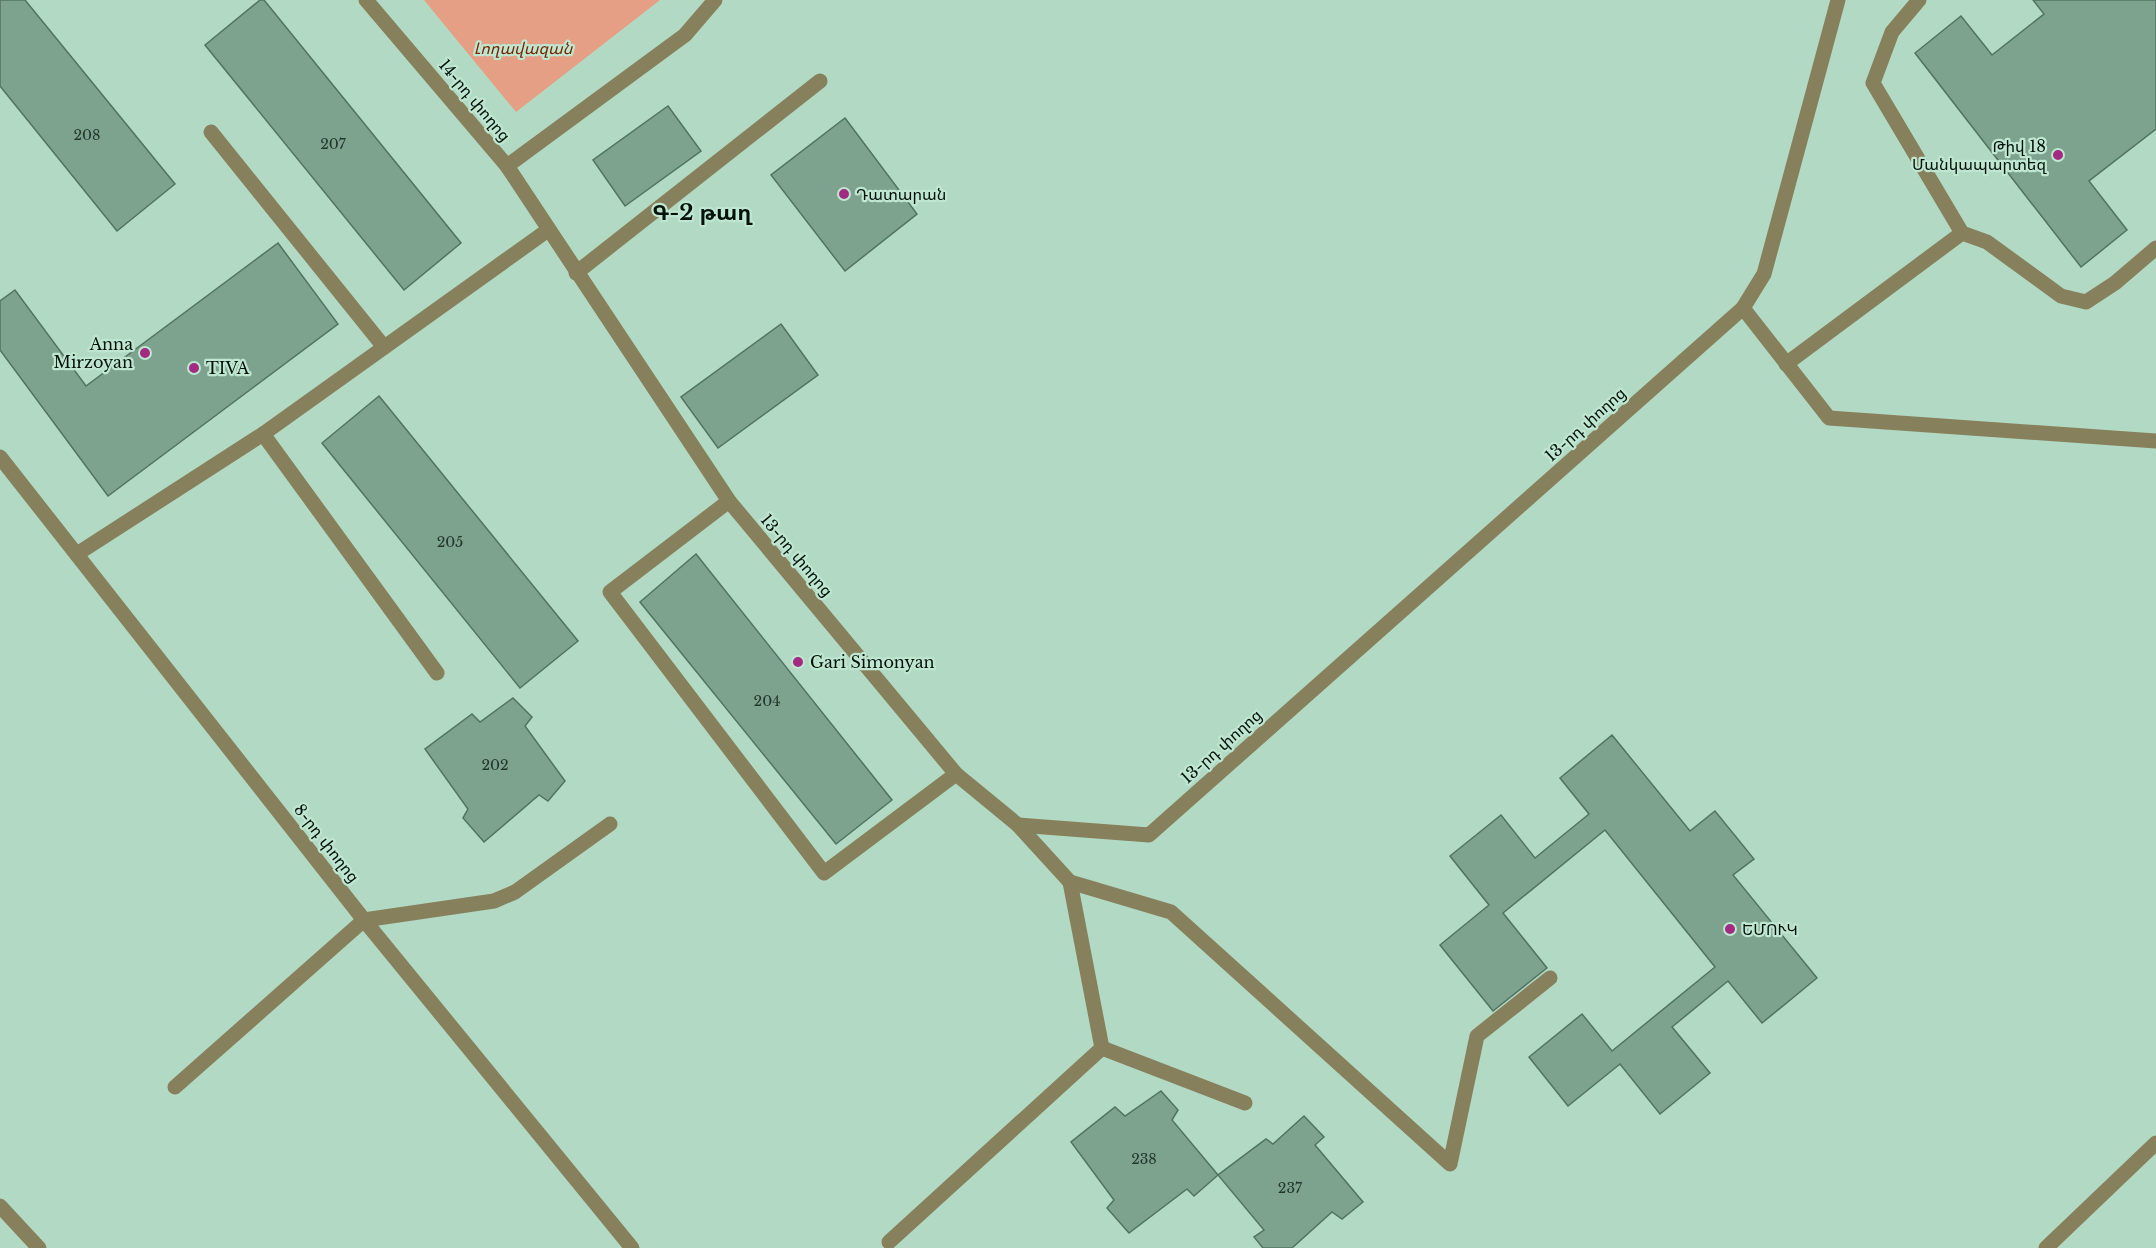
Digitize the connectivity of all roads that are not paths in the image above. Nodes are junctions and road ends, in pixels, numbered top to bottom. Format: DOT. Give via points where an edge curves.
graph roads {
  1 [pos="366,0"];
  2 [pos="715,0"];
  3 [pos="1838,0"];
  4 [pos="1919,0"];
  5 [pos="820,81"];
  6 [pos="211,132"];
  7 [pos="507,166"];
  8 [pos="548,230"];
  9 [pos="1962,233"];
  10 [pos="2156,248"];
  11 [pos="576,273"];
  12 [pos="1743,308"];
  13 [pos="384,347"];
  14 [pos="1786,364"];
  15 [pos="263,434"];
  16 [pos="2156,441"];
  17 [pos="0,457"];
  18 [pos="729,501"];
  19 [pos="77,554"];
  20 [pos="437,672"];
  21 [pos="956,774"];
  22 [pos="610,824"];
  23 [pos="1018,825"];
  24 [pos="1070,882"];
  25 [pos="364,920"];
  26 [pos="1550,978"];
  27 [pos="1102,1048"];
  28 [pos="175,1087"];
  29 [pos="1245,1103"];
  30 [pos="2156,1143"];
  31 [pos="0,1206"];
  32 [pos="888,1246"];
  33 [pos="39,1248"];
  34 [pos="632,1248"];
  35 [pos="2046,1248"];
  1 -- 7 [label="street, 14-րդ փողոց"];
  2 -- 7 [label="street" via="685,35"];
  3 -- 12 [label="street, 13-րդ փողոց" via="1764,274"];
  4 -- 9 [label="street" via="1892,32 1873,83"];
  5 -- 11 [label="street"];
  6 -- 13 [label="street"];
  7 -- 8 [label="street, 14-րդ փողոց"];
  8 -- 11 [label="street, 13-րդ փողոց"];
  8 -- 13 [label="street"];
  9 -- 10 [label="street" via="1987,242 2061,296 2086,302"];
  9 -- 14 [label="street"];
  11 -- 18 [label="street, 13-րդ փողոց"];
  12 -- 14 [label="street"];
  12 -- 23 [label="street, 13-րդ փողոց" via="1149,835"];
  13 -- 15 [label="street"];
  14 -- 16 [label="street" via="1829,418"];
  15 -- 19 [label="street"];
  15 -- 20 [label="street"];
  17 -- 19 [label="street, 8-րդ փողոց"];
  18 -- 21 [label="street, 13-րդ փողոց"];
  18 -- 21 [label="street" via="610,592 824,873"];
  19 -- 25 [label="street, 8-րդ փողոց"];
  21 -- 23 [label="street, 13-րդ փողոց"];
  22 -- 25 [label="street" via="515,892 494,901"];
  23 -- 24 [label="street"];
  24 -- 26 [label="street" via="1171,912 1450,1164 1477,1036"];
  24 -- 27 [label="street"];
  25 -- 28 [label="street"];
  25 -- 34 [label="street, 8-րդ փողոց"];
  27 -- 29 [label="street"];
  27 -- 32 [label="street"];
  30 -- 35 [label="street"];
  31 -- 33 [label="street"];
}
